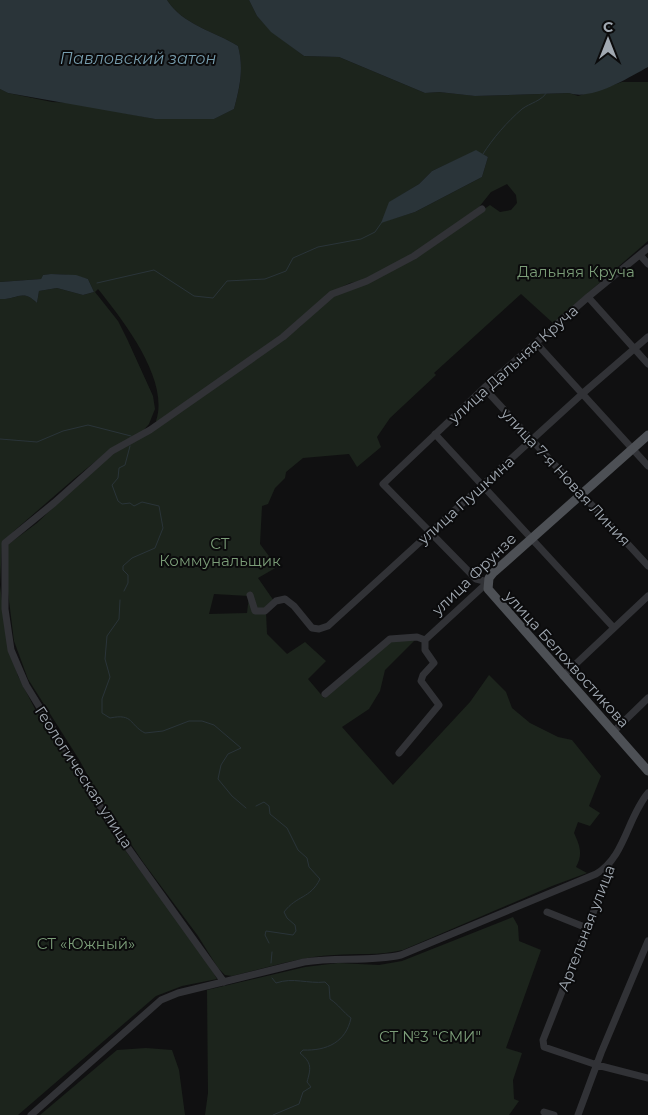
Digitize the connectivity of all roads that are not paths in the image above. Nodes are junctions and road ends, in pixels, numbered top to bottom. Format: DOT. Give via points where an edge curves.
graph roads {
  1 [pos="482,209"];
  2 [pos="648,248"];
  3 [pos="640,254"];
  4 [pos="648,264"];
  5 [pos="588,297"];
  6 [pos="648,337"];
  7 [pos="537,344"];
  8 [pos="635,349"];
  9 [pos="648,364"];
  10 [pos="484,388"];
  11 [pos="582,394"];
  12 [pos="435,434"];
  13 [pos="648,435"];
  14 [pos="533,441"];
  15 [pos="632,450"];
  16 [pos="648,466"];
  17 [pos="383,484"];
  18 [pos="483,485"];
  19 [pos="581,494"];
  20 [pos="431,532"];
  21 [pos="532,539"];
  22 [pos="648,566"];
  23 [pos="488,582"];
  24 [pos="2,586"];
  25 [pos="250,595"];
  26 [pos="648,596"];
  27 [pos="614,628"];
  28 [pos="425,640"];
  29 [pos="563,676"];
  30 [pos="325,694"];
  31 [pos="648,698"];
  32 [pos="613,732"];
  33 [pos="399,753"];
  34 [pos="648,771"];
  35 [pos="648,793"];
  36 [pos="609,863"];
  37 [pos="547,912"];
  38 [pos="587,928"];
  39 [pos="648,941"];
  40 [pos="224,982"];
  41 [pos="597,1065"];
  42 [pos="648,1078"];
  43 [pos="544,1112"];
  44 [pos="31,1115"];
  45 [pos="554,1115"];
  46 [pos="578,1115"];
  1 -- 24 [label="street, Геологическая улица" via="414,256 367,281 332,294 283,337 150,430 112,451 5,543"];
  2 -- 3 [label="street, улица Дальняя Круча"];
  3 -- 4 [label="street"];
  3 -- 5 [label="street, улица Дальняя Круча"];
  5 -- 7 [label="street, улица Дальняя Круча"];
  5 -- 8 [label="street"];
  6 -- 8 [label="street, улица Пушкина"];
  7 -- 10 [label="street, улица Дальняя Круча"];
  7 -- 11 [label="street"];
  8 -- 9 [label="street"];
  8 -- 11 [label="street, улица Пушкина"];
  10 -- 12 [label="street, улица Дальняя Круча"];
  10 -- 14 [label="street, улица 7-я Новая Линия"];
  11 -- 14 [label="street, улица Пушкина"];
  11 -- 15 [label="street"];
  12 -- 17 [label="street, улица Дальняя Круча"];
  12 -- 18 [label="street"];
  13 -- 15 [label="main road, улица Фрунзе"];
  14 -- 18 [label="street, улица Пушкина"];
  14 -- 19 [label="street, улица 7-я Новая Линия"];
  15 -- 16 [label="street"];
  15 -- 19 [label="main road, улица Фрунзе"];
  17 -- 20 [label="street, улица Белохвостикова"];
  18 -- 20 [label="street, улица Пушкина"];
  18 -- 21 [label="street"];
  19 -- 21 [label="main road, улица Фрунзе"];
  19 -- 22 [label="street, улица 7-я Новая Линия"];
  20 -- 23 [label="street, улица Белохвостикова" via="475,578"];
  20 -- 25 [label="street, улица Пушкина" via="328,626 312,628 285,598 278,599 262,612 255,611"];
  21 -- 23 [label="main road, улица Фрунзе" via="493,573"];
  21 -- 27 [label="street"];
  23 -- 28 [label="street, улица Фрунзе"];
  23 -- 29 [label="main road, улица Белохвостикова" via="491,595"];
  24 -- 40 [label="street, Геологическая улица" via="11,650 26,685 113,827"];
  26 -- 27 [label="street"];
  27 -- 29 [label="street"];
  28 -- 30 [label="street" via="417,637 390,639"];
  28 -- 33 [label="street" via="425,650 434,663 421,681 439,705"];
  29 -- 32 [label="main road, улица Белохвостикова"];
  31 -- 32 [label="street"];
  32 -- 34 [label="main road, улица Белохвостикова"];
  35 -- 36 [label="street, Артельная улица" via="636,809 617,854"];
  36 -- 38 [label="street, Артельная улица" via="606,880"];
  36 -- 40 [label="street" via="590,876 401,955 373,960 319,959"];
  37 -- 38 [label="street"];
  38 -- 41 [label="street, Артельная улица" via="543,1040 548,1050"];
  39 -- 41 [label="street"];
  40 -- 44 [label="street" via="161,1000"];
  41 -- 42 [label="street"];
  41 -- 46 [label="street"];
  43 -- 45 [label="street"];
}
